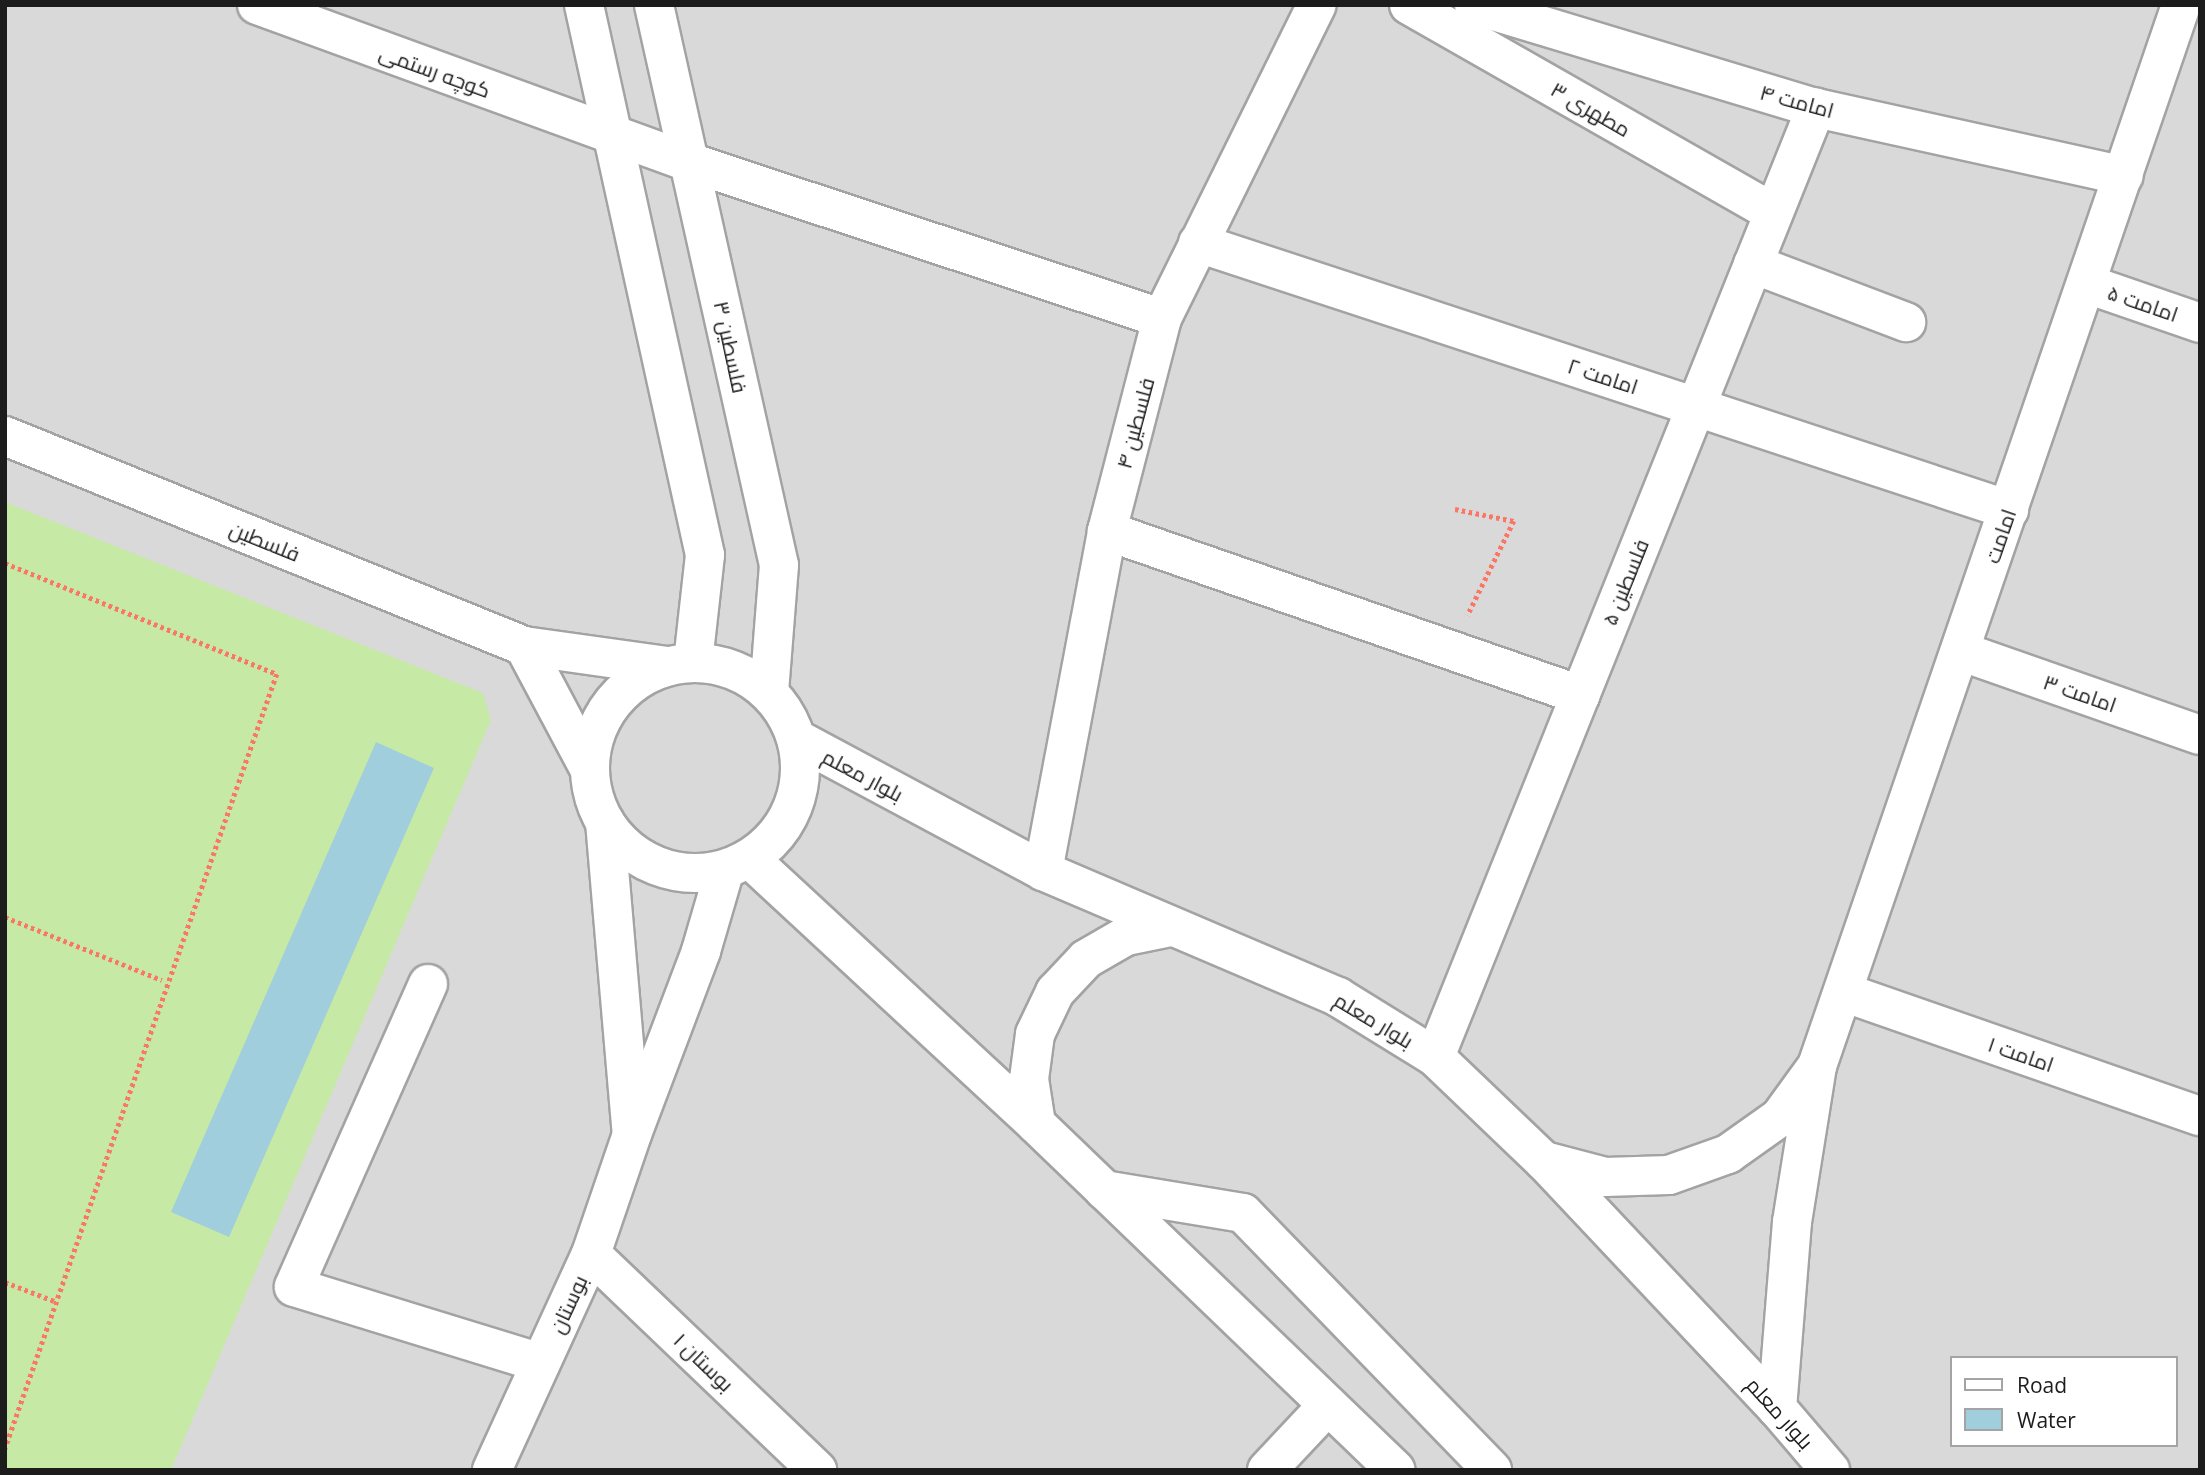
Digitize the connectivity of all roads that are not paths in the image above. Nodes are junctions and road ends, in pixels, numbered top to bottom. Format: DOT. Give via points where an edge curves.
graph roads {
  1 [pos="257,5"];
  2 [pos="584,5"];
  3 [pos="654,5"];
  4 [pos="681,5"];
  5 [pos="1317,5"];
  6 [pos="1409,5"];
  7 [pos="1474,5"];
  8 [pos="2181,5"];
  9 [pos="666,59"];
  10 [pos="1816,108"];
  11 [pos="613,136"];
  12 [pos="692,163"];
  13 [pos="2124,176"];
  14 [pos="1773,213"];
  15 [pos="1198,243"];
  16 [pos="1753,264"];
  17 [pos="2087,284"];
  18 [pos="1162,318"];
  19 [pos="1906,322"];
  20 [pos="2200,323"];
  21 [pos="1696,407"];
  22 [pos="5,436"];
  23 [pos="2009,510"];
  24 [pos="1107,531"];
  25 [pos="524,646"];
  26 [pos="1960,651"];
  27 [pos="680,664"];
  28 [pos="769,692"];
  29 [pos="1580,695"];
  30 [pos="2200,735"];
  31 [pos="797,739"];
  32 [pos="590,770"];
  33 [pos="605,822"];
  34 [pos="738,864"];
  35 [pos="1043,871"];
  36 [pos="1171,927"];
  37 [pos="428,984"];
  38 [pos="1843,992"];
  39 [pos="1435,1057"];
  40 [pos="1818,1066"];
  41 [pos="2200,1116"];
  42 [pos="1036,1124"];
  43 [pos="632,1134"];
  44 [pos="1544,1161"];
  45 [pos="1104,1191"];
  46 [pos="591,1254"];
  47 [pos="541,1363"];
  48 [pos="1328,1405"];
  49 [pos="1777,1408"];
  50 [pos="492,1470"];
  51 [pos="817,1470"];
  52 [pos="1266,1470"];
  53 [pos="1396,1470"];
  54 [pos="1492,1470"];
  55 [pos="1830,1470"];
  1 -- 11 [label="street, کوچه رستمی"];
  2 -- 11 [label="street"];
  3 -- 9 [label="street, فلسطین ۳"];
  4 -- 9 [label="street"];
  5 -- 15 [label="street, فلسطین ۴"];
  6 -- 14 [label="street, مطهری ۳"];
  7 -- 10 [label="street, امامت ۴"];
  8 -- 13 [label="street, امامت"];
  9 -- 12 [label="street, فلسطین ۳"];
  10 -- 13 [label="street, امامت ۴"];
  10 -- 14 [label="street, فلسطین ۵"];
  11 -- 12 [label="street, کوچه رستمی"];
  11 -- 27 [label="street" via="705,555"];
  12 -- 18 [label="street, کوچه رستمی"];
  12 -- 28 [label="street, فلسطین ۳" via="779,565"];
  13 -- 17 [label="street, امامت"];
  14 -- 16 [label="street, فلسطین ۵"];
  15 -- 18 [label="street, فلسطین ۴"];
  15 -- 21 [label="street, امامت ۲"];
  16 -- 19 [label="street"];
  16 -- 21 [label="street, فلسطین ۵"];
  17 -- 20 [label="street, امامت ۵"];
  17 -- 23 [label="street, امامت"];
  18 -- 24 [label="street, فلسطین ۴"];
  21 -- 23 [label="street, امامت ۲"];
  21 -- 29 [label="street, فلسطین ۵"];
  22 -- 25 [label="street, فلسطین"];
  23 -- 26 [label="street, امامت"];
  24 -- 29 [label="street"];
  24 -- 35 [label="street, فلسطین ۴"];
  25 -- 27 [label="street"];
  25 -- 32 [label="street"];
  26 -- 30 [label="street, امامت ۳"];
  26 -- 38 [label="street, امامت"];
  27 -- 28 [label="street" via="733,671"];
  27 -- 32 [label="street" via="641,677 619,695 603,716 593,742"];
  28 -- 31 [label="street"];
  29 -- 39 [label="street, فلسطین ۵"];
  31 -- 34 [label="street" via="801,766 788,819 771,841"];
  31 -- 35 [label="street, بلوار معلم"];
  32 -- 33 [label="street" via="594,797"];
  33 -- 34 [label="street" via="622,844 670,871 698,874"];
  33 -- 43 [label="street"];
  34 -- 42 [label="street"];
  34 -- 43 [label="street, بوستان"];
  35 -- 36 [label="street, بلوار معلم"];
  36 -- 39 [label="street, بلوار معلم" via="1338,997"];
  36 -- 42 [label="street" via="1126,936 1086,959 1055,992 1035,1034 1029,1079"];
  37 -- 47 [label="street" via="294,1287"];
  38 -- 40 [label="street, امامت"];
  38 -- 41 [label="street, امامت ۱"];
  39 -- 44 [label="street, بلوار معلم"];
  40 -- 44 [label="street" via="1780,1117 1728,1154 1668,1175 1605,1177"];
  40 -- 49 [label="street" via="1792,1222"];
  42 -- 45 [label="street"];
  43 -- 46 [label="street, بوستان"];
  44 -- 49 [label="street, بلوار معلم"];
  45 -- 48 [label="street"];
  45 -- 54 [label="street" via="1243,1213"];
  46 -- 47 [label="street, بوستان"];
  46 -- 51 [label="street, بوستان ۱"];
  47 -- 50 [label="street, بوستان"];
  48 -- 52 [label="street"];
  48 -- 53 [label="street"];
  49 -- 55 [label="street, بلوار معلم"];
}
